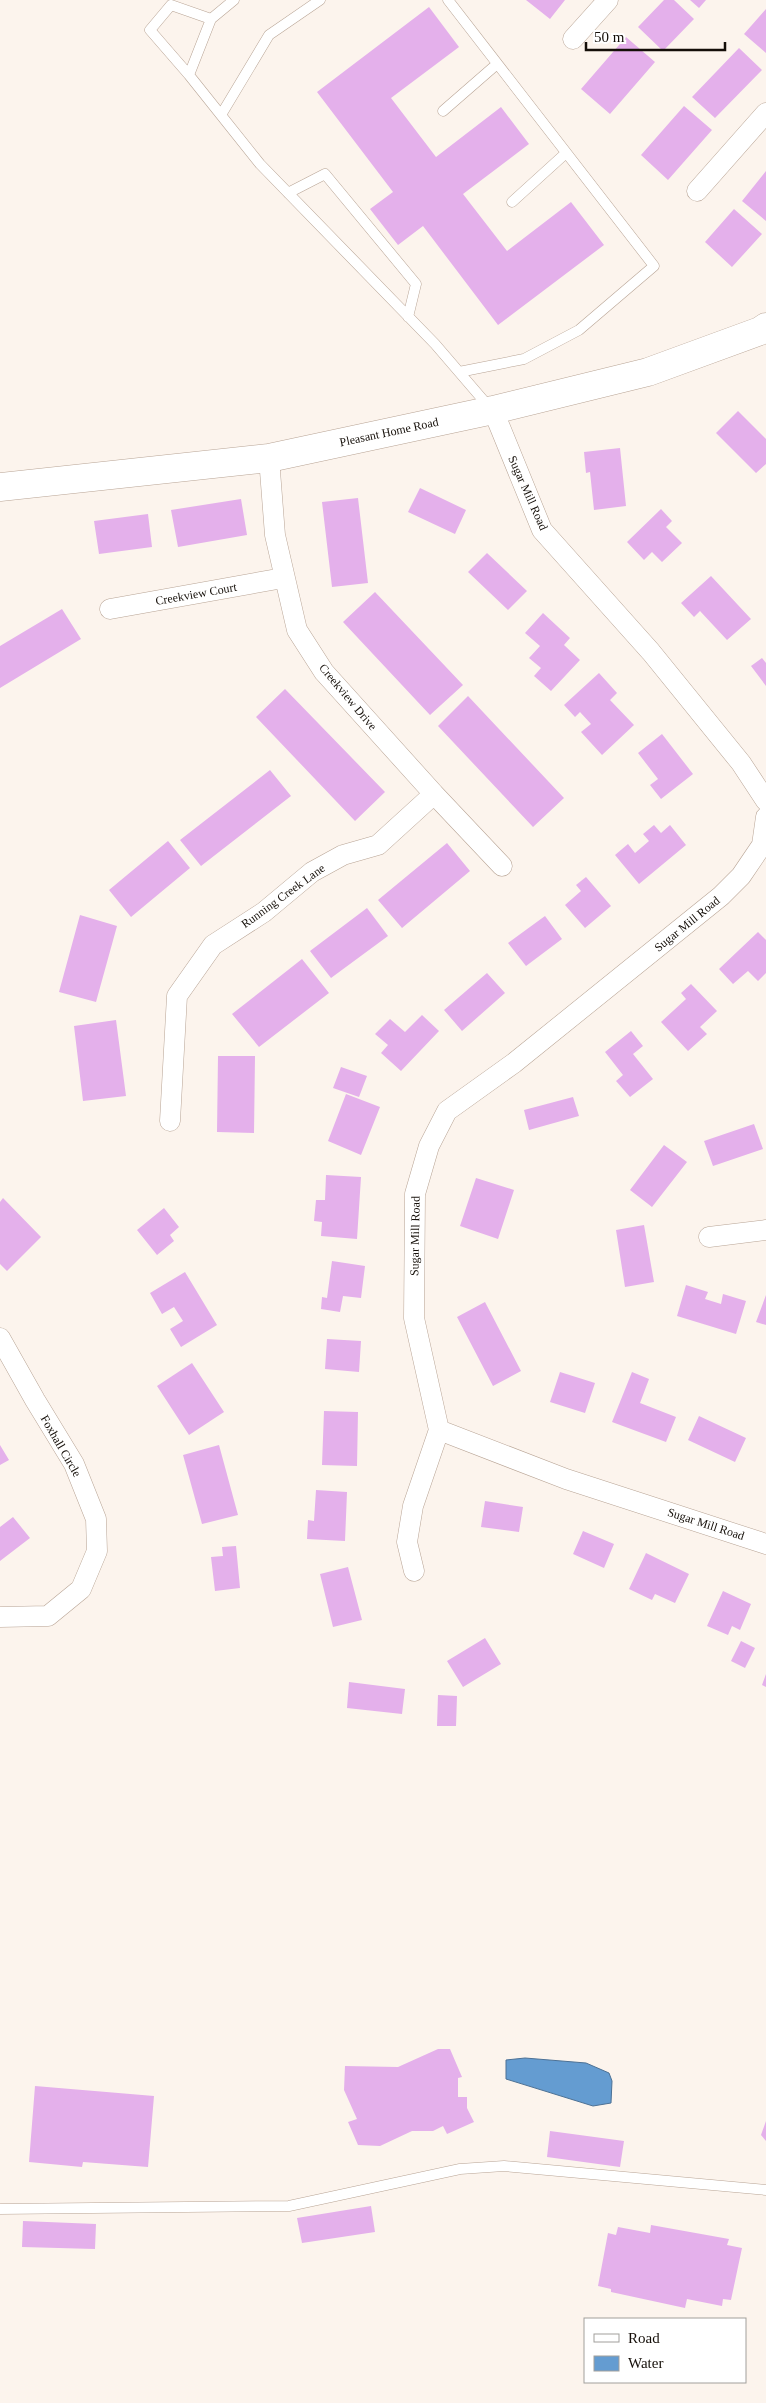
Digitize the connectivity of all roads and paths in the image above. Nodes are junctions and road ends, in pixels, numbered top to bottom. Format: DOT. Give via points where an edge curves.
graph roads {
  1 [pos="234,0"];
  2 [pos="320,0"];
  3 [pos="448,0"];
  4 [pos="608,0"];
  5 [pos="211,19"];
  6 [pos="573,39"];
  7 [pos="497,64"];
  8 [pos="189,75"];
  9 [pos="443,111"];
  10 [pos="766,113"];
  11 [pos="221,115"];
  12 [pos="566,153"];
  13 [pos="697,191"];
  14 [pos="288,193"];
  15 [pos="512,202"];
  16 [pos="408,316"];
  17 [pos="764,332"];
  18 [pos="459,372"];
  19 [pos="493,410"];
  20 [pos="269,458"];
  21 [pos="0,487"];
  22 [pos="283,578"];
  23 [pos="110,610"];
  24 [pos="434,794"];
  25 [pos="766,801"];
  26 [pos="766,817"];
  27 [pos="502,866"];
  28 [pos="170,1121"];
  29 [pos="766,1230"];
  30 [pos="709,1237"];
  31 [pos="0,1338"];
  32 [pos="439,1430"];
  33 [pos="766,1544"];
  34 [pos="414,1571"];
  35 [pos="0,1617"];
  36 [pos="766,2190"];
  37 [pos="0,2210"];
  1 -- 5 [label="lane"];
  2 -- 11 [label="lane" via="270,35"];
  3 -- 7 [label="lane"];
  4 -- 6 [label="street"];
  5 -- 8 [label="lane"];
  5 -- 8 [label="lane" via="171,5 150,30"];
  7 -- 9 [label="lane"];
  7 -- 12 [label="lane"];
  8 -- 11 [label="lane"];
  10 -- 13 [label="street"];
  11 -- 14 [label="lane"];
  12 -- 15 [label="lane"];
  12 -- 18 [label="lane" via="654,266 579,330 524,359"];
  14 -- 16 [label="lane"];
  14 -- 16 [label="lane" via="325,174 416,284"];
  16 -- 18 [label="lane"];
  17 -- 19 [label="main road, Pleasant Home Road" via="648,372"];
  18 -- 19 [label="lane"];
  19 -- 20 [label="main road, Pleasant Home Road"];
  19 -- 25 [label="street, Sugar Mill Road" via="542,530 657,660 742,763"];
  20 -- 21 [label="main road, Pleasant Home Road"];
  20 -- 22 [label="street, Creekview Drive" via="275,535"];
  22 -- 23 [label="street, Creekview Court"];
  22 -- 24 [label="street, Creekview Drive" via="297,630 324,672"];
  24 -- 27 [label="street, Creekview Drive"];
  24 -- 28 [label="street, Running Creek Lane" via="378,845 343,855 312,872 264,912 213,944 177,996"];
  26 -- 32 [label="street, Sugar Mill Road" via="762,845 741,876 721,896 514,1063 447,1111 429,1146 415,1194 414,1318"];
  29 -- 30 [label="street"];
  31 -- 35 [label="street, Foxhall Circle" via="74,1464 96,1518 97,1551 82,1589 48,1616"];
  32 -- 33 [label="street, Sugar Mill Road" via="566,1479"];
  32 -- 34 [label="street" via="413,1506 407,1542"];
  36 -- 37 [label="lane" via="504,2166 460,2169 289,2206"];
}
